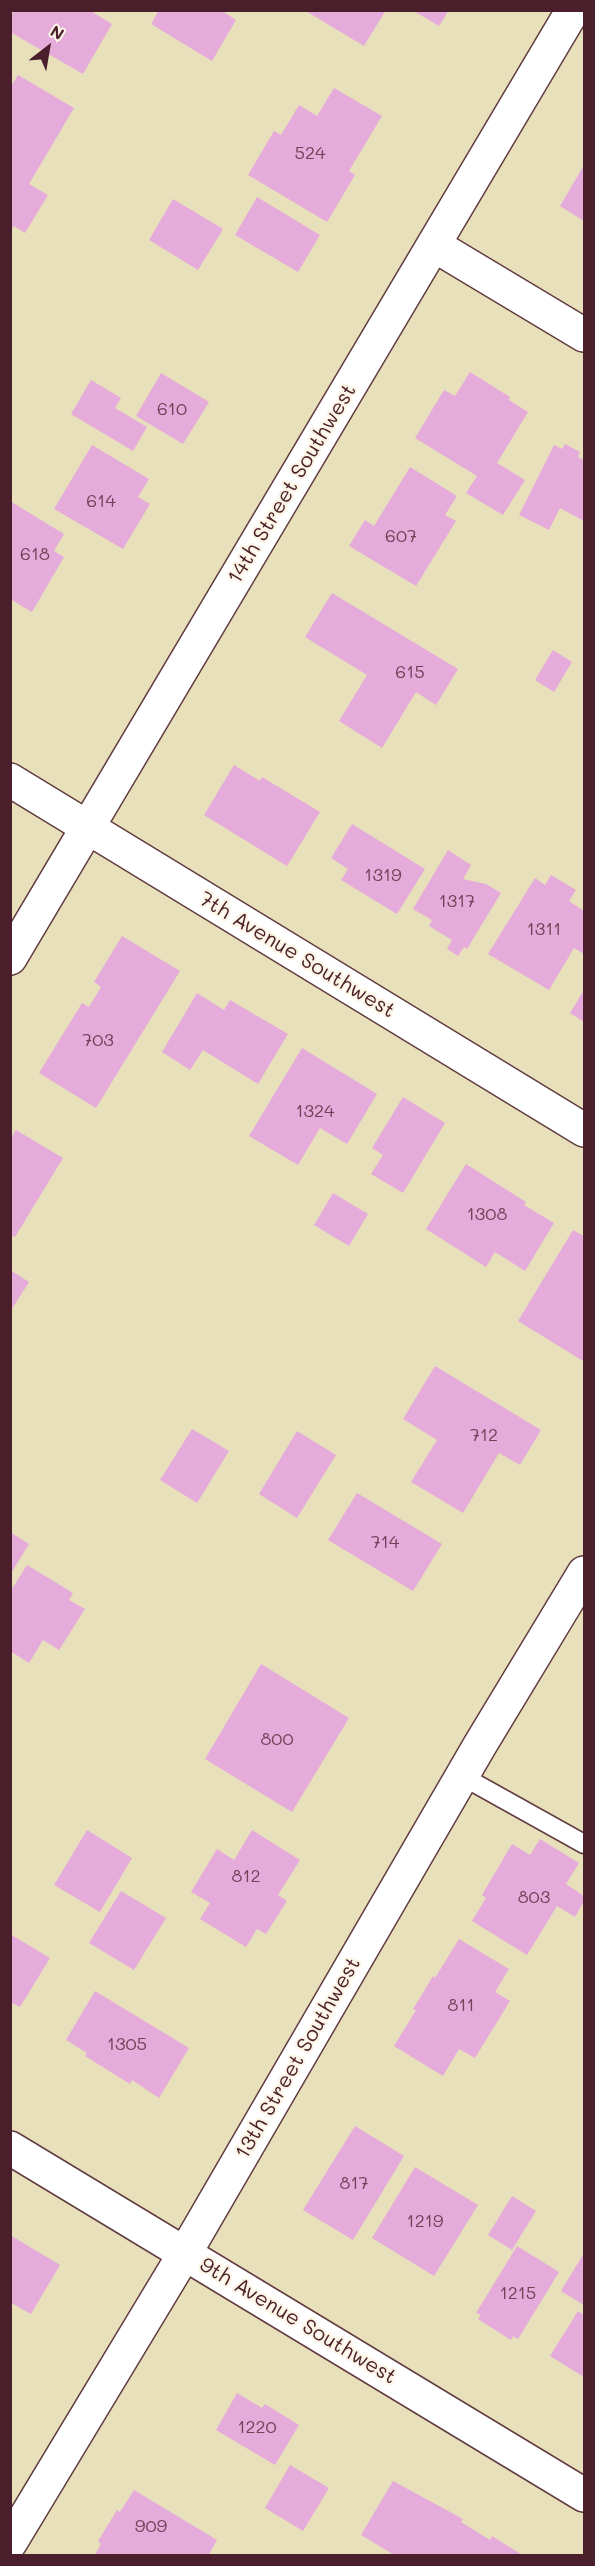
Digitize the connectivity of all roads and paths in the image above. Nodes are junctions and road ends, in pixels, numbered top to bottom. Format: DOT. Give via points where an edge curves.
graph roads {
  1 [pos="573,10"];
  2 [pos="434,244"];
  3 [pos="585,335"];
  4 [pos="10,780"];
  5 [pos="88,827"];
  6 [pos="10,958"];
  7 [pos="585,1130"];
  8 [pos="585,1573"];
  9 [pos="462,1776"];
  10 [pos="585,1844"];
  11 [pos="10,2148"];
  12 [pos="185,2253"];
  13 [pos="585,2495"];
  14 [pos="10,2543"];
  1 -- 2 [label="street, 14th Street Southwest"];
  2 -- 3 [label="street"];
  2 -- 5 [label="street, 14th Street Southwest"];
  4 -- 5 [label="street, 7th Avenue Southwest"];
  5 -- 6 [label="street, 14th Street Southwest"];
  5 -- 7 [label="street, 7th Avenue Southwest"];
  8 -- 9 [label="street, 13th Street Southwest"];
  9 -- 10 [label="lane"];
  9 -- 12 [label="street, 13th Street Southwest"];
  11 -- 12 [label="street, 9th Avenue Southwest"];
  12 -- 13 [label="street, 9th Avenue Southwest"];
  12 -- 14 [label="street, 13th Street Southwest"];
}
